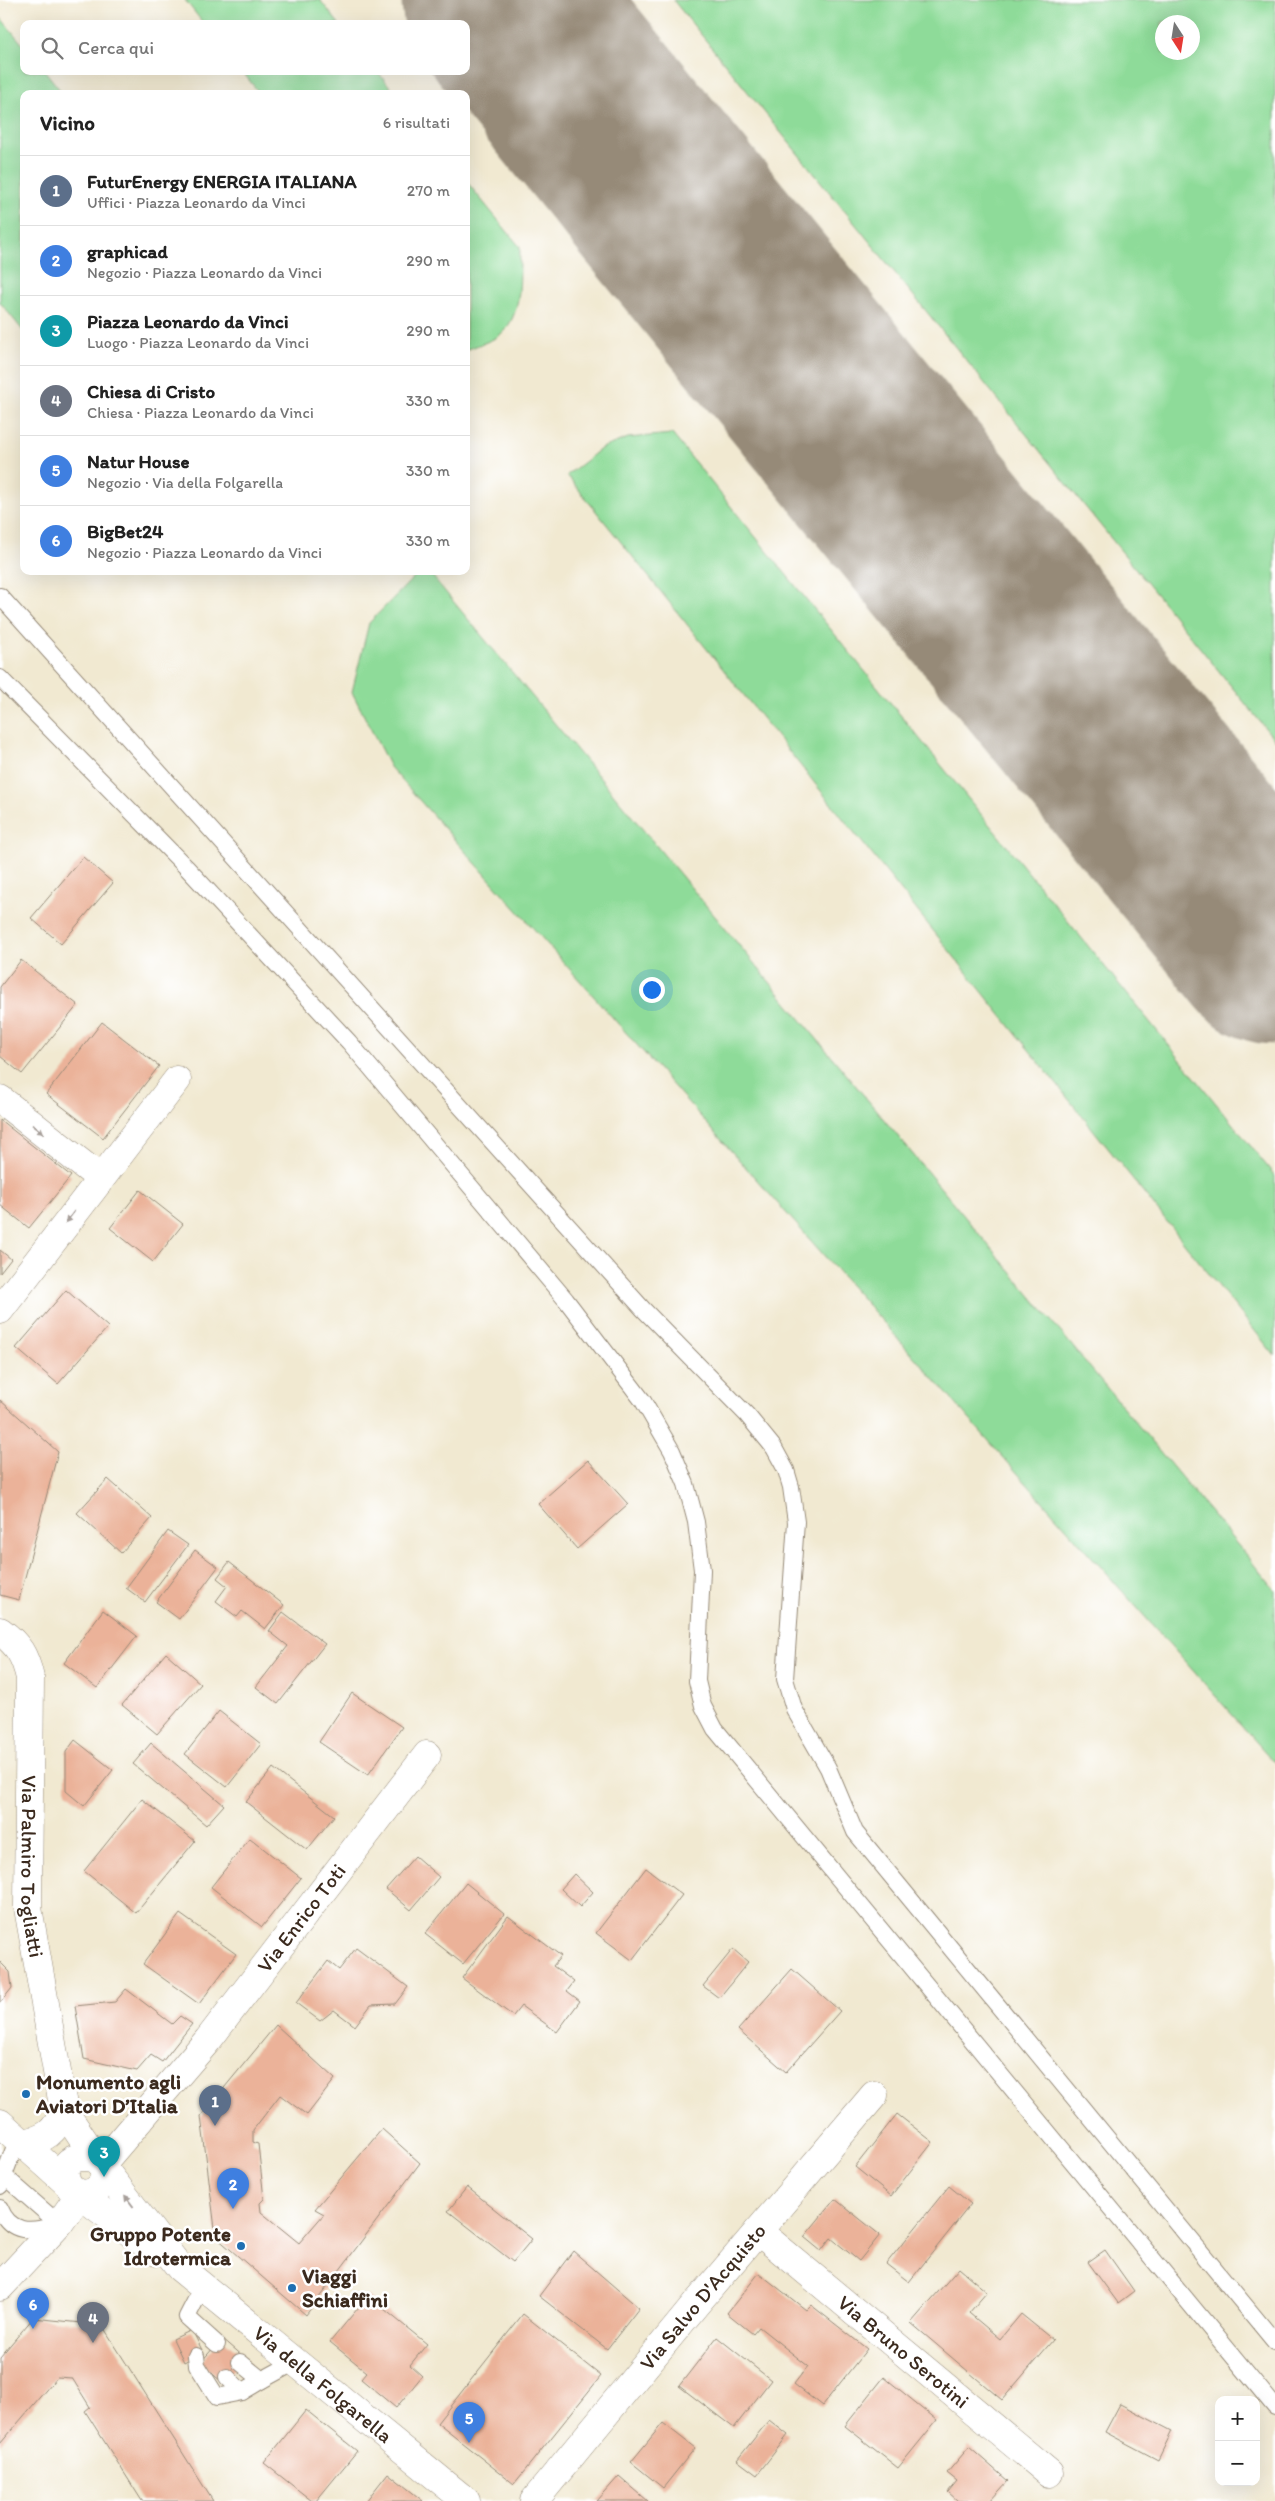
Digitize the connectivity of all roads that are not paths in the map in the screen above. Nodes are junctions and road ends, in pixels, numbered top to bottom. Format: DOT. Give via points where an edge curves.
graph roads {
  1 [pos="0,596"];
  2 [pos="0,678"];
  3 [pos="177,1080"];
  4 [pos="0,1099"];
  5 [pos="100,1178"];
  6 [pos="0,1310"];
  7 [pos="0,1631"];
  8 [pos="427,1755"];
  9 [pos="874,2095"];
  10 [pos="64,2111"];
  11 [pos="14,2135"];
  12 [pos="99,2163"];
  13 [pos="2,2181"];
  14 [pos="73,2188"];
  15 [pos="0,2208"];
  16 [pos="59,2224"];
  17 [pos="758,2231"];
  18 [pos="180,2268"];
  19 [pos="7,2280"];
  20 [pos="202,2288"];
  21 [pos="1275,2342"];
  22 [pos="216,2344"];
  23 [pos="203,2360"];
  24 [pos="240,2362"];
  25 [pos="295,2362"];
  26 [pos="227,2377"];
  27 [pos="262,2380"];
  28 [pos="242,2392"];
  29 [pos="1275,2407"];
  30 [pos="1049,2473"];
  31 [pos="466,2501"];
  32 [pos="534,2501"];
  1 -- 21 [label="lane" via="679,1349 747,1415 774,1448 786,1470 796,1522 784,1670 787,1689 799,1720 828,1768 855,1832"];
  2 -- 29 [label="lane" via="186,867 349,1042 566,1300 630,1383 672,1450 695,1515 702,1570 698,1681 703,1706 715,1729"];
  3 -- 5 [label="street"];
  4 -- 5 [label="street, one-way"];
  5 -- 6 [label="street, one-way"];
  7 -- 10 [label="street, Via Palmiro Togliatti" via="25,1657 30,1678 28,1908"];
  8 -- 12 [label="street, Via Enrico Toti" via="174,2082"];
  9 -- 17 [label="street, Via Salvo D'Acquisto"];
  10 -- 11 [label="street" via="52,2133 40,2140"];
  10 -- 12 [label="street"];
  11 -- 13 [label="lane"];
  11 -- 14 [label="street"];
  12 -- 14 [label="street" via="104,2178 98,2189 92,2193"];
  18 -- 12 [label="street, one-way"];
  13 -- 16 [label="lane"];
  14 -- 16 [label="street"];
  14 -- 18 [label="street"];
  15 -- 16 [label="lane" via="9,2223 18,2229 37,2231"];
  16 -- 19 [label="street"];
  17 -- 30 [label="street, Via Bruno Serotini"];
  17 -- 32 [label="street, Via Salvo D'Acquisto"];
  18 -- 20 [label="street, Via della Folgarella"];
  20 -- 22 [label="lane" via="187,2325"];
  20 -- 25 [label="street, Via della Folgarella"];
  23 -- 28 [label="lane" via="196,2356 197,2365 217,2397"];
  24 -- 27 [label="lane"];
  25 -- 27 [label="lane"];
  25 -- 31 [label="street, Via della Folgarella"];
  26 -- 28 [label="lane"];
  27 -- 28 [label="lane"];
}
